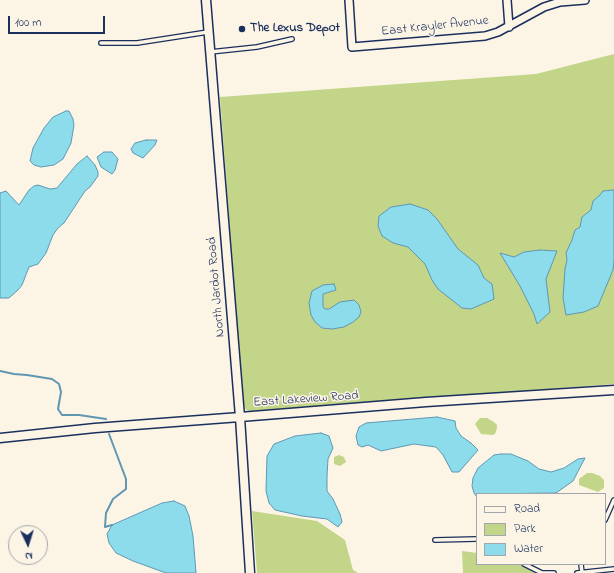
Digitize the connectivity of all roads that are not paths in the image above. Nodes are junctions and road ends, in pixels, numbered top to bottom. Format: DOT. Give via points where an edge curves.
graph roads {
  1 [pos="206,0"];
  2 [pos="349,0"];
  3 [pos="507,0"];
  4 [pos="585,0"];
  5 [pos="509,27"];
  6 [pos="209,31"];
  7 [pos="292,39"];
  8 [pos="101,42"];
  9 [pos="210,52"];
  10 [pos="614,390"];
  11 [pos="240,417"];
  12 [pos="0,438"];
  13 [pos="614,500"];
  14 [pos="606,518"];
  15 [pos="476,539"];
  16 [pos="435,540"];
  17 [pos="526,565"];
  18 [pos="614,569"];
  19 [pos="250,573"];
  20 [pos="554,573"];
  21 [pos="577,573"];
  22 [pos="582,573"];
  1 -- 6 [label="street, North Jardot Road"];
  2 -- 5 [label="street, East Krayler Avenue" via="352,47 486,36"];
  3 -- 5 [label="street"];
  4 -- 5 [label="street, East Krayler Avenue" via="560,2 544,7"];
  6 -- 8 [label="lane" via="137,43"];
  6 -- 9 [label="street, North Jardot Road"];
  7 -- 9 [label="lane" via="257,47"];
  9 -- 11 [label="street, North Jardot Road"];
  10 -- 11 [label="street, East Lakeview Road"];
  11 -- 12 [label="street, East Lakeview Road"];
  11 -- 19 [label="street, North Jardot Road"];
  13 -- 14 [label="lane"];
  15 -- 16 [label="lane"];
  17 -- 20 [label="lane" via="542,573"];
  18 -- 22 [label="lane"];
  21 -- 22 [label="lane"];
}
